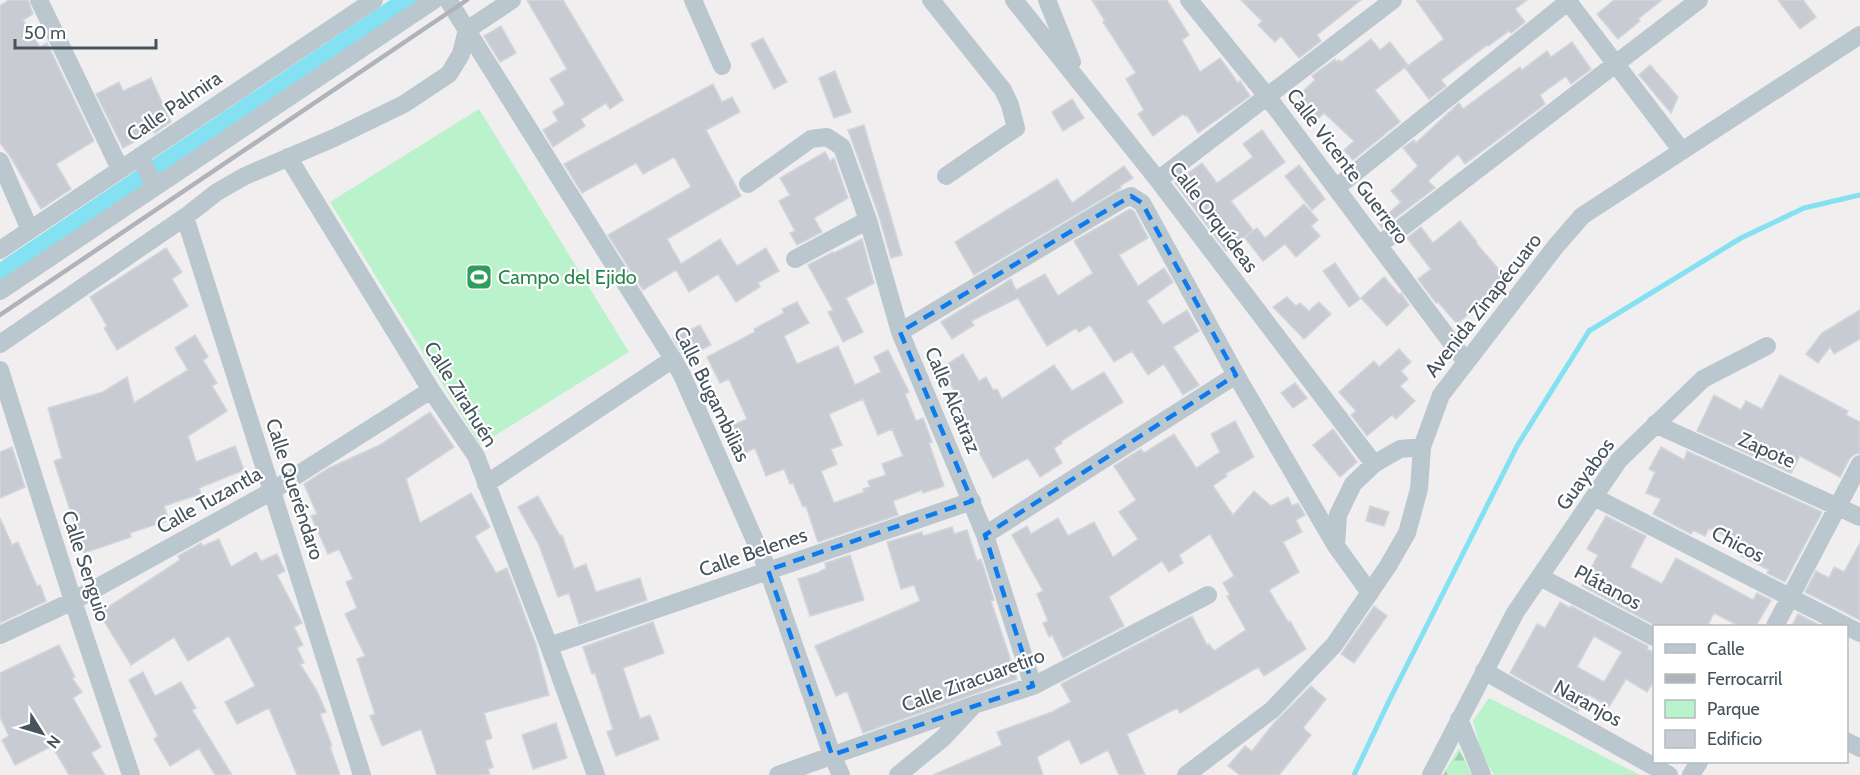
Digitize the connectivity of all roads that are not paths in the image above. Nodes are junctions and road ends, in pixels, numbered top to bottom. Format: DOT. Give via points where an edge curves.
graph roads {
  1 [pos="39,0"];
  2 [pos="374,0"];
  3 [pos="434,0"];
  4 [pos="448,0"];
  5 [pos="512,0"];
  6 [pos="693,0"];
  7 [pos="931,0"];
  8 [pos="1014,0"];
  9 [pos="1047,0"];
  10 [pos="1189,0"];
  11 [pos="1393,0"];
  12 [pos="1699,0"];
  13 [pos="1568,1"];
  14 [pos="467,30"];
  15 [pos="1860,35"];
  16 [pos="1616,65"];
  17 [pos="722,66"];
  18 [pos="1080,81"];
  19 [pos="1267,96"];
  20 [pos="1682,152"];
  21 [pos="141,157"];
  22 [pos="288,157"];
  23 [pos="0,161"];
  24 [pos="120,169"];
  25 [pos="946,176"];
  26 [pos="1158,180"];
  27 [pos="748,184"];
  28 [pos="155,186"];
  29 [pos="1336,188"];
  30 [pos="184,217"];
  31 [pos="868,220"];
  32 [pos="30,230"];
  33 [pos="1379,245"];
  34 [pos="0,250"];
  35 [pos="795,259"];
  36 [pos="0,291"];
  37 [pos="900,332"];
  38 [pos="0,344"];
  39 [pos="1767,346"];
  40 [pos="673,359"];
  41 [pos="1466,362"];
  42 [pos="0,369"];
  43 [pos="1236,375"];
  44 [pos="431,390"];
  45 [pos="1655,424"];
  46 [pos="1422,447"];
  47 [pos="1374,464"];
  48 [pos="1860,464"];
  49 [pos="486,484"];
  50 [pos="272,491"];
  51 [pos="1594,497"];
  52 [pos="972,501"];
  53 [pos="1838,506"];
  54 [pos="1860,517"];
  55 [pos="985,536"];
  56 [pos="1336,546"];
  57 [pos="768,570"];
  58 [pos="1540,577"];
  59 [pos="1370,592"];
  60 [pos="1208,595"];
  61 [pos="1792,597"];
  62 [pos="73,601"];
  63 [pos="1776,625"];
  64 [pos="1845,625"];
  65 [pos="0,635"];
  66 [pos="1653,636"];
  67 [pos="549,646"];
  68 [pos="1484,671"];
  69 [pos="1034,686"];
  70 [pos="974,705"];
  71 [pos="1459,719"];
  72 [pos="832,755"];
  73 [pos="131,775"];
  74 [pos="362,775"];
  75 [pos="596,775"];
  76 [pos="778,775"];
  77 [pos="841,775"];
  78 [pos="898,775"];
  79 [pos="1186,775"];
  80 [pos="1431,775"];
  81 [pos="1482,775"];
  82 [pos="1670,775"];
  1 -- 24 [label="street"];
  2 -- 21 [label="street, Calle Palmira"];
  3 -- 28 [label="street"];
  4 -- 14 [label="street, Calle Bugambilias"];
  5 -- 14 [label="street"];
  6 -- 17 [label="street"];
  7 -- 25 [label="street" via="1003,90 1016,128"];
  8 -- 18 [label="street, Calle Orquídeas"];
  9 -- 18 [label="street"];
  10 -- 19 [label="street, Calle Vicente Guerrero"];
  11 -- 19 [label="street"];
  12 -- 16 [label="street"];
  13 -- 16 [label="street"];
  13 -- 29 [label="street"];
  14 -- 22 [label="street" via="461,54 449,74 404,104"];
  14 -- 40 [label="street, Calle Bugambilias"];
  15 -- 20 [label="street, Avenida Zinapécuaro"];
  16 -- 20 [label="street"];
  16 -- 33 [label="street"];
  18 -- 26 [label="street, Calle Orquídeas"];
  19 -- 26 [label="street"];
  19 -- 29 [label="street, Calle Vicente Guerrero"];
  20 -- 41 [label="street, Avenida Zinapécuaro" via="1582,216"];
  21 -- 24 [label="street, Calle Palmira"];
  21 -- 28 [label="street"];
  22 -- 30 [label="street" via="217,192"];
  22 -- 44 [label="street, Calle Zirahuén"];
  23 -- 32 [label="street"];
  24 -- 32 [label="street, Calle Palmira"];
  26 -- 47 [label="street, Calle Orquídeas"];
  27 -- 31 [label="street, Calle Alcatraz" via="811,139 827,137 842,147"];
  28 -- 36 [label="street"];
  29 -- 33 [label="street, Calle Vicente Guerrero"];
  30 -- 38 [label="street"];
  30 -- 50 [label="street, Calle Queréndaro"];
  31 -- 35 [label="street"];
  31 -- 37 [label="street, Calle Alcatraz"];
  32 -- 34 [label="street, Calle Palmira"];
  33 -- 41 [label="street, Calle Vicente Guerrero"];
  37 -- 43 [label="street" via="1131,196 1142,204"];
  37 -- 52 [label="street, Calle Alcatraz"];
  39 -- 45 [label="street, Guayabos" via="1703,379"];
  40 -- 49 [label="street"];
  40 -- 57 [label="street, Calle Bugambilias"];
  41 -- 46 [label="street, Avenida Zinapécuaro" via="1441,395"];
  42 -- 62 [label="street, Calle Senguio"];
  43 -- 55 [label="street"];
  43 -- 56 [label="street"];
  44 -- 49 [label="street, Calle Zirahuén" via="476,456"];
  44 -- 50 [label="street, Calle Tuzantla"];
  45 -- 51 [label="street, Guayabos" via="1619,460"];
  45 -- 53 [label="street, Zapote"];
  46 -- 47 [label="street" via="1400,449"];
  46 -- 59 [label="street, Avenida Zinapécuaro" via="1419,489 1407,533"];
  47 -- 56 [label="street" via="1353,484 1338,515"];
  48 -- 53 [label="street"];
  49 -- 67 [label="street, Calle Zirahuén"];
  50 -- 62 [label="street, Calle Tuzantla"];
  50 -- 74 [label="street, Calle Queréndaro"];
  51 -- 58 [label="street, Guayabos"];
  51 -- 61 [label="street, Chicos"];
  52 -- 55 [label="street, Calle Alcatraz"];
  52 -- 57 [label="street, Calle Belenes"];
  53 -- 54 [label="street, Zapote"];
  53 -- 61 [label="street"];
  55 -- 69 [label="street, Calle Alcatraz"];
  56 -- 59 [label="street"];
  57 -- 67 [label="street, Calle Belenes"];
  57 -- 72 [label="street, Calle Bugambilias"];
  58 -- 66 [label="street, Plátanos"];
  58 -- 68 [label="street, Guayabos" via="1515,613"];
  59 -- 79 [label="street, Avenida Zinapécuaro" via="1334,645 1272,710"];
  60 -- 69 [label="street, Calle Ziracuaretiro"];
  61 -- 63 [label="street"];
  61 -- 64 [label="street, Chicos"];
  62 -- 65 [label="street, Calle Tuzantla"];
  62 -- 73 [label="street, Calle Senguio"];
  67 -- 75 [label="street, Calle Zirahuén"];
  68 -- 71 [label="street, Guayabos"];
  68 -- 82 [label="street, Naranjos"];
  69 -- 70 [label="street, Calle Ziracuaretiro"];
  70 -- 72 [label="street, Calle Ziracuaretiro"];
  70 -- 78 [label="street" via="943,738"];
  71 -- 80 [label="street, Guayabos"];
  71 -- 81 [label="street"];
  72 -- 76 [label="street, Calle Ziracuaretiro"];
  72 -- 77 [label="street, Calle Bugambilias"];
}
